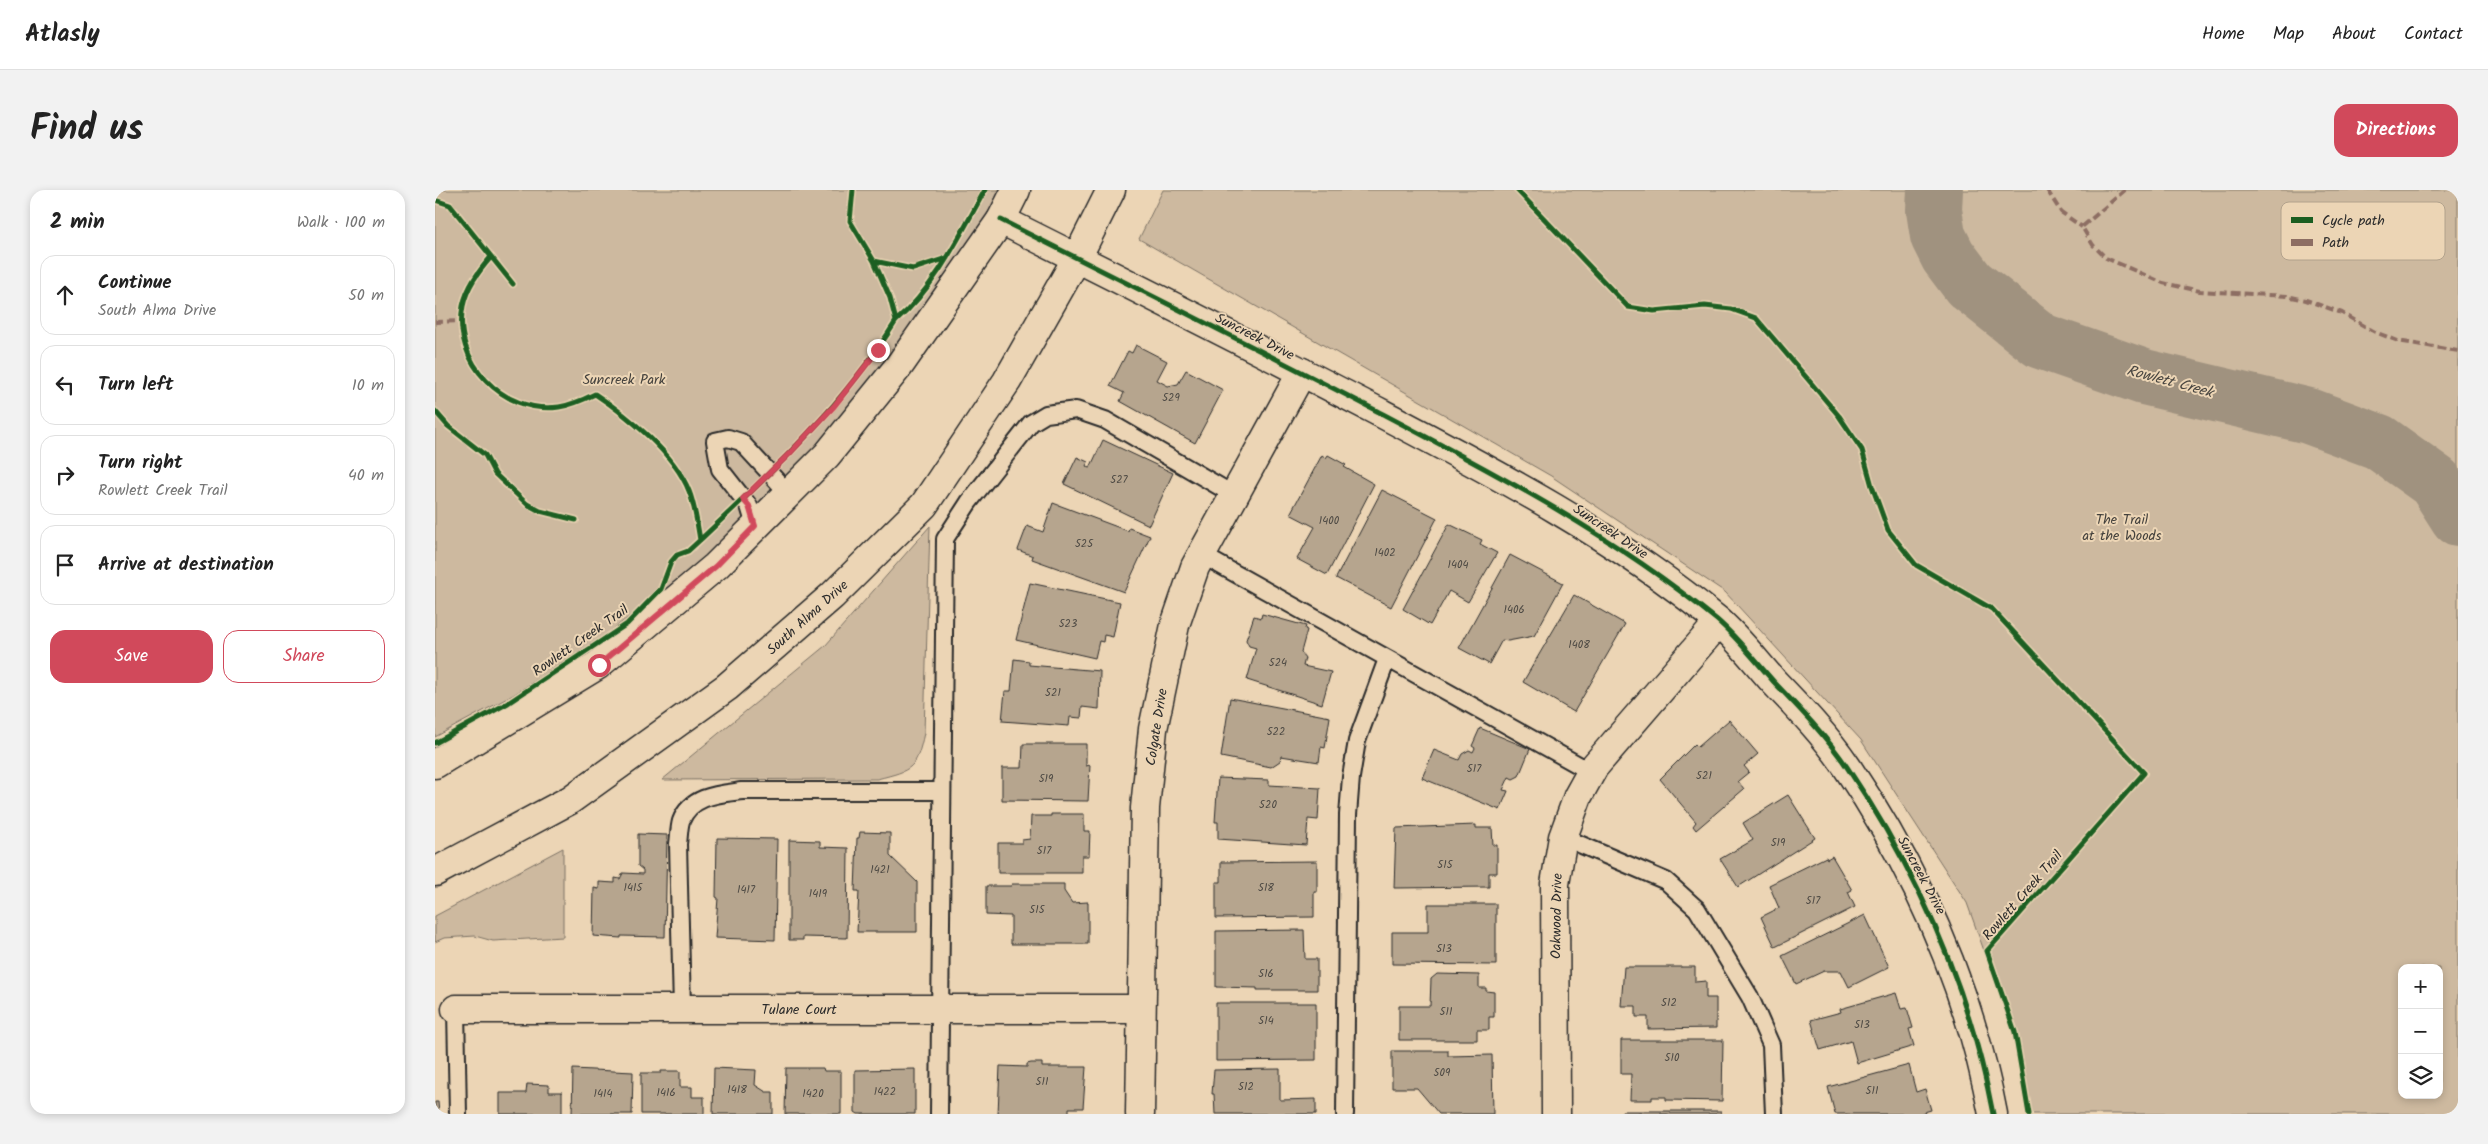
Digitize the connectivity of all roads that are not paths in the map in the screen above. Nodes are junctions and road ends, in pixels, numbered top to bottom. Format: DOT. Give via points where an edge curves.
graph roads {
  1 [pos="1016,190"];
  2 [pos="1111,190"];
  3 [pos="1001,220"];
  4 [pos="1077,258"];
  5 [pos="1302,372"];
  6 [pos="788,493"];
  7 [pos="1234,495"];
  8 [pos="755,526"];
  9 [pos="1202,555"];
  10 [pos="1719,622"];
  11 [pos="1387,658"];
  12 [pos="435,764"];
  13 [pos="1591,772"];
  14 [pos="942,791"];
  15 [pos="1563,837"];
  16 [pos="435,872"];
  17 [pos="456,1009"];
  18 [pos="682,1009"];
  19 [pos="940,1009"];
  20 [pos="1141,1009"];
  21 [pos="458,1114"];
  22 [pos="939,1114"];
  23 [pos="1140,1114"];
  24 [pos="1345,1114"];
  25 [pos="1556,1114"];
  26 [pos="1774,1114"];
  27 [pos="1993,1114"];
  1 -- 3 [label="street"];
  2 -- 4 [label="street, South Alma Drive"];
  3 -- 4 [label="street, Suncreek Drive"];
  3 -- 6 [label="street" via="899,366 827,455"];
  4 -- 5 [label="street, Suncreek Drive"];
  4 -- 16 [label="street, South Alma Drive" via="1007,381 924,505 832,596 727,687 570,800"];
  5 -- 7 [label="street, Colgate Drive"];
  5 -- 10 [label="street, Suncreek Drive" via="1482,466 1567,515"];
  6 -- 8 [label="street"];
  6 -- 8 [label="lane" via="741,442 728,438 715,441 720,469 749,506"];
  7 -- 9 [label="street, Colgate Drive"];
  7 -- 14 [label="lane" via="1105,420 1076,410 1046,414 1031,423 969,502 945,539"];
  8 -- 12 [label="street" via="716,566 599,665"];
  9 -- 11 [label="lane"];
  9 -- 20 [label="street, Colgate Drive" via="1175,625 1153,729 1145,808"];
  10 -- 13 [label="street, Oakwood Drive"];
  10 -- 27 [label="street, Suncreek Drive" via="1817,728 1846,766 1901,854 1947,951 1968,1012"];
  11 -- 13 [label="lane"];
  11 -- 24 [label="lane" via="1357,741 1351,776"];
  13 -- 15 [label="street, Oakwood Drive"];
  14 -- 18 [label="lane" via="742,791 709,795 691,806 681,821 678,844"];
  14 -- 19 [label="lane"];
  15 -- 25 [label="street, Oakwood Drive" via="1555,884"];
  15 -- 26 [label="lane" via="1666,881 1697,909 1750,997 1771,1045"];
  17 -- 18 [label="street, Tulane Court"];
  17 -- 21 [label="lane"];
  18 -- 19 [label="street, Tulane Court"];
  19 -- 20 [label="street, Tulane Court"];
  19 -- 22 [label="lane"];
  20 -- 23 [label="street, Colgate Drive"];
}
